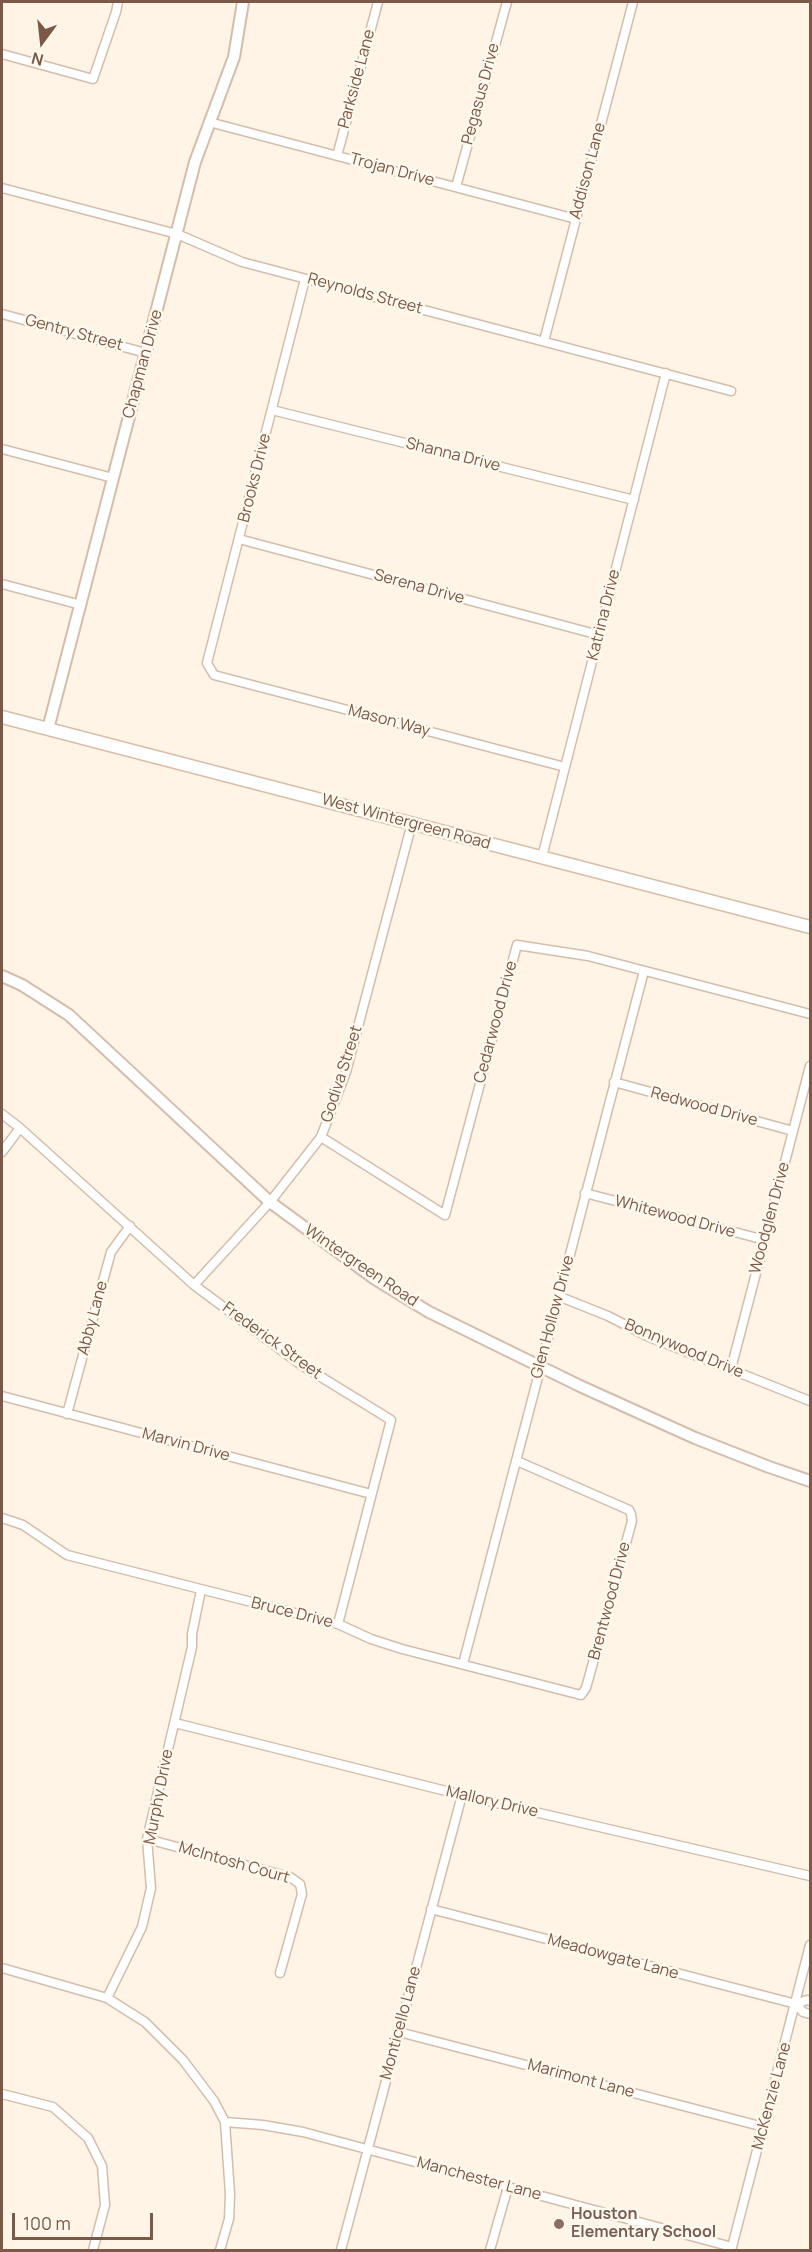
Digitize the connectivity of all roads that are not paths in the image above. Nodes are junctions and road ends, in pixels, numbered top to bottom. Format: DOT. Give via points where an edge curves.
graph roads {
  1 [pos="118,2"];
  2 [pos="243,2"];
  3 [pos="378,2"];
  4 [pos="507,2"];
  5 [pos="633,2"];
  6 [pos="2,54"];
  7 [pos="209,122"];
  8 [pos="337,156"];
  9 [pos="456,187"];
  10 [pos="2,188"];
  11 [pos="576,219"];
  12 [pos="177,234"];
  13 [pos="305,279"];
  14 [pos="2,314"];
  15 [pos="544,341"];
  16 [pos="146,353"];
  17 [pos="666,373"];
  18 [pos="731,391"];
  19 [pos="272,410"];
  20 [pos="2,449"];
  21 [pos="113,478"];
  22 [pos="634,500"];
  23 [pos="239,539"];
  24 [pos="2,584"];
  25 [pos="81,605"];
  26 [pos="599,635"];
  27 [pos="214,675"];
  28 [pos="2,717"];
  29 [pos="48,729"];
  30 [pos="565,767"];
  31 [pos="412,823"];
  32 [pos="542,857"];
  33 [pos="810,927"];
  34 [pos="644,971"];
  35 [pos="2,976"];
  36 [pos="810,1014"];
  37 [pos="810,1066"];
  38 [pos="614,1082"];
  39 [pos="2,1114"];
  40 [pos="20,1128"];
  41 [pos="793,1131"];
  42 [pos="321,1137"];
  43 [pos="2,1152"];
  44 [pos="585,1193"];
  45 [pos="270,1202"];
  46 [pos="130,1226"];
  47 [pos="765,1240"];
  48 [pos="194,1285"];
  49 [pos="558,1296"];
  50 [pos="539,1366"];
  51 [pos="731,1369"];
  52 [pos="2,1396"];
  53 [pos="810,1401"];
  54 [pos="67,1414"];
  55 [pos="517,1461"];
  56 [pos="810,1481"];
  57 [pos="371,1494"];
  58 [pos="2,1518"];
  59 [pos="201,1590"];
  60 [pos="338,1624"];
  61 [pos="462,1664"];
  62 [pos="586,1688"];
  63 [pos="175,1723"];
  64 [pos="462,1795"];
  65 [pos="147,1839"];
  66 [pos="810,1876"];
  67 [pos="431,1909"];
  68 [pos="810,1945"];
  69 [pos="2,1968"];
  70 [pos="280,1972"];
  71 [pos="107,1998"];
  72 [pos="810,2001"];
  73 [pos="796,2004"];
  74 [pos="810,2014"];
  75 [pos="399,2032"];
  76 [pos="2,2097"];
  77 [pos="225,2122"];
  78 [pos="764,2127"];
  79 [pos="368,2150"];
  80 [pos="508,2187"];
  81 [pos="732,2247"];
  82 [pos="93,2250"];
  83 [pos="220,2250"];
  84 [pos="341,2250"];
  85 [pos="490,2250"];
  1 -- 6 [label="street" via="93,79"];
  2 -- 7 [label="street, Chapman Drive" via="234,57"];
  3 -- 8 [label="street, Parkside Lane"];
  4 -- 9 [label="street, Pegasus Drive"];
  5 -- 11 [label="street, Addison Lane"];
  7 -- 8 [label="street, Trojan Drive"];
  7 -- 12 [label="street, Chapman Drive"];
  8 -- 9 [label="street, Trojan Drive"];
  9 -- 11 [label="street, Trojan Drive"];
  10 -- 12 [label="street, Reynolds Street"];
  11 -- 15 [label="street, Addison Lane"];
  12 -- 13 [label="street, Reynolds Street" via="242,262"];
  12 -- 16 [label="street, Chapman Drive"];
  13 -- 15 [label="street, Reynolds Street"];
  13 -- 19 [label="street, Brooks Drive"];
  14 -- 16 [label="street, Gentry Street"];
  15 -- 17 [label="street, Reynolds Street"];
  16 -- 21 [label="street, Chapman Drive"];
  17 -- 18 [label="street, Reynolds Street"];
  17 -- 22 [label="street, Katrina Drive"];
  19 -- 22 [label="street, Shanna Drive"];
  19 -- 23 [label="street, Brooks Drive"];
  20 -- 21 [label="street"];
  21 -- 25 [label="street, Chapman Drive"];
  22 -- 26 [label="street, Katrina Drive"];
  23 -- 26 [label="street, Serena Drive"];
  23 -- 27 [label="street, Brooks Drive" via="207,663"];
  24 -- 25 [label="street"];
  25 -- 29 [label="street, Chapman Drive"];
  26 -- 30 [label="street, Katrina Drive"];
  27 -- 30 [label="street, Mason Way"];
  28 -- 29 [label="main road, West Wintergreen Road"];
  29 -- 31 [label="main road, West Wintergreen Road"];
  30 -- 32 [label="street, Katrina Drive"];
  31 -- 32 [label="main road, West Wintergreen Road"];
  31 -- 42 [label="street, Godiva Street" via="346,1072"];
  32 -- 33 [label="main road, West Wintergreen Road"];
  34 -- 36 [label="street, Cedarwood Drive"];
  34 -- 38 [label="street, Glen Hollow Drive"];
  34 -- 42 [label="street, Cedarwood Drive" via="588,956 517,945 445,1215"];
  35 -- 45 [label="street, Wintergreen Road" via="69,1016"];
  37 -- 41 [label="street, Woodglen Drive"];
  38 -- 41 [label="street, Redwood Drive"];
  38 -- 44 [label="street, Glen Hollow Drive"];
  39 -- 40 [label="street, Frederick Street"];
  40 -- 43 [label="street"];
  40 -- 46 [label="street, Frederick Street"];
  41 -- 47 [label="street, Woodglen Drive"];
  42 -- 45 [label="street, Godiva Street"];
  44 -- 47 [label="street, Whitewood Drive"];
  44 -- 49 [label="street, Glen Hollow Drive"];
  45 -- 48 [label="street, Godiva Street"];
  45 -- 50 [label="street, Wintergreen Road" via="375,1280 429,1312"];
  46 -- 48 [label="street, Frederick Street"];
  46 -- 54 [label="street, Abby Lane" via="111,1251"];
  47 -- 51 [label="street, Woodglen Drive"];
  48 -- 57 [label="street, Frederick Street" via="300,1364 391,1420"];
  49 -- 50 [label="street, Glen Hollow Drive"];
  49 -- 51 [label="street, Bonnywood Drive"];
  50 -- 55 [label="street, Glen Hollow Drive"];
  50 -- 56 [label="street, Wintergreen Road" via="695,1438"];
  51 -- 53 [label="street, Bonnywood Drive"];
  52 -- 54 [label="street, Marvin Drive"];
  54 -- 57 [label="street, Marvin Drive"];
  55 -- 61 [label="street, Glen Hollow Drive"];
  55 -- 62 [label="street, Brentwood Drive" via="631,1514"];
  57 -- 60 [label="street, Frederick Street"];
  58 -- 59 [label="street, Bruce Drive" via="23,1524 67,1555"];
  59 -- 60 [label="street, Bruce Drive"];
  59 -- 63 [label="street, Murphy Drive"];
  60 -- 61 [label="street, Bruce Drive" via="371,1639"];
  61 -- 62 [label="street, Bruce Drive" via="581,1695"];
  63 -- 64 [label="street, Mallory Drive"];
  63 -- 65 [label="street, Murphy Drive"];
  64 -- 66 [label="street, Mallory Drive"];
  64 -- 67 [label="street, Monticello Lane"];
  65 -- 70 [label="street, McIntosh Court" via="290,1877 300,1884 302,1894"];
  65 -- 71 [label="street, Murphy Drive" via="151,1888 142,1927"];
  67 -- 73 [label="street, Meadowgate Lane"];
  67 -- 75 [label="street, Monticello Lane"];
  68 -- 73 [label="street, McKenzie Lane"];
  69 -- 71 [label="street"];
  71 -- 77 [label="street" via="145,2022 183,2060"];
  72 -- 73 [label="street, Meadowgate Lane"];
  73 -- 74 [label="street, Meadowgate Lane"];
  73 -- 78 [label="street, McKenzie Lane"];
  75 -- 78 [label="street, Marimont Lane"];
  75 -- 79 [label="street, Monticello Lane"];
  76 -- 82 [label="street" via="53,2107 88,2138 102,2166 105,2205"];
  77 -- 79 [label="street, Manchester Lane" via="303,2132"];
  77 -- 83 [label="street" via="230,2194 229,2219"];
  78 -- 81 [label="street, McKenzie Lane"];
  79 -- 80 [label="street, Manchester Lane"];
  79 -- 84 [label="street, Monticello Lane"];
  80 -- 81 [label="street, Manchester Lane"];
  80 -- 85 [label="street"];
}
